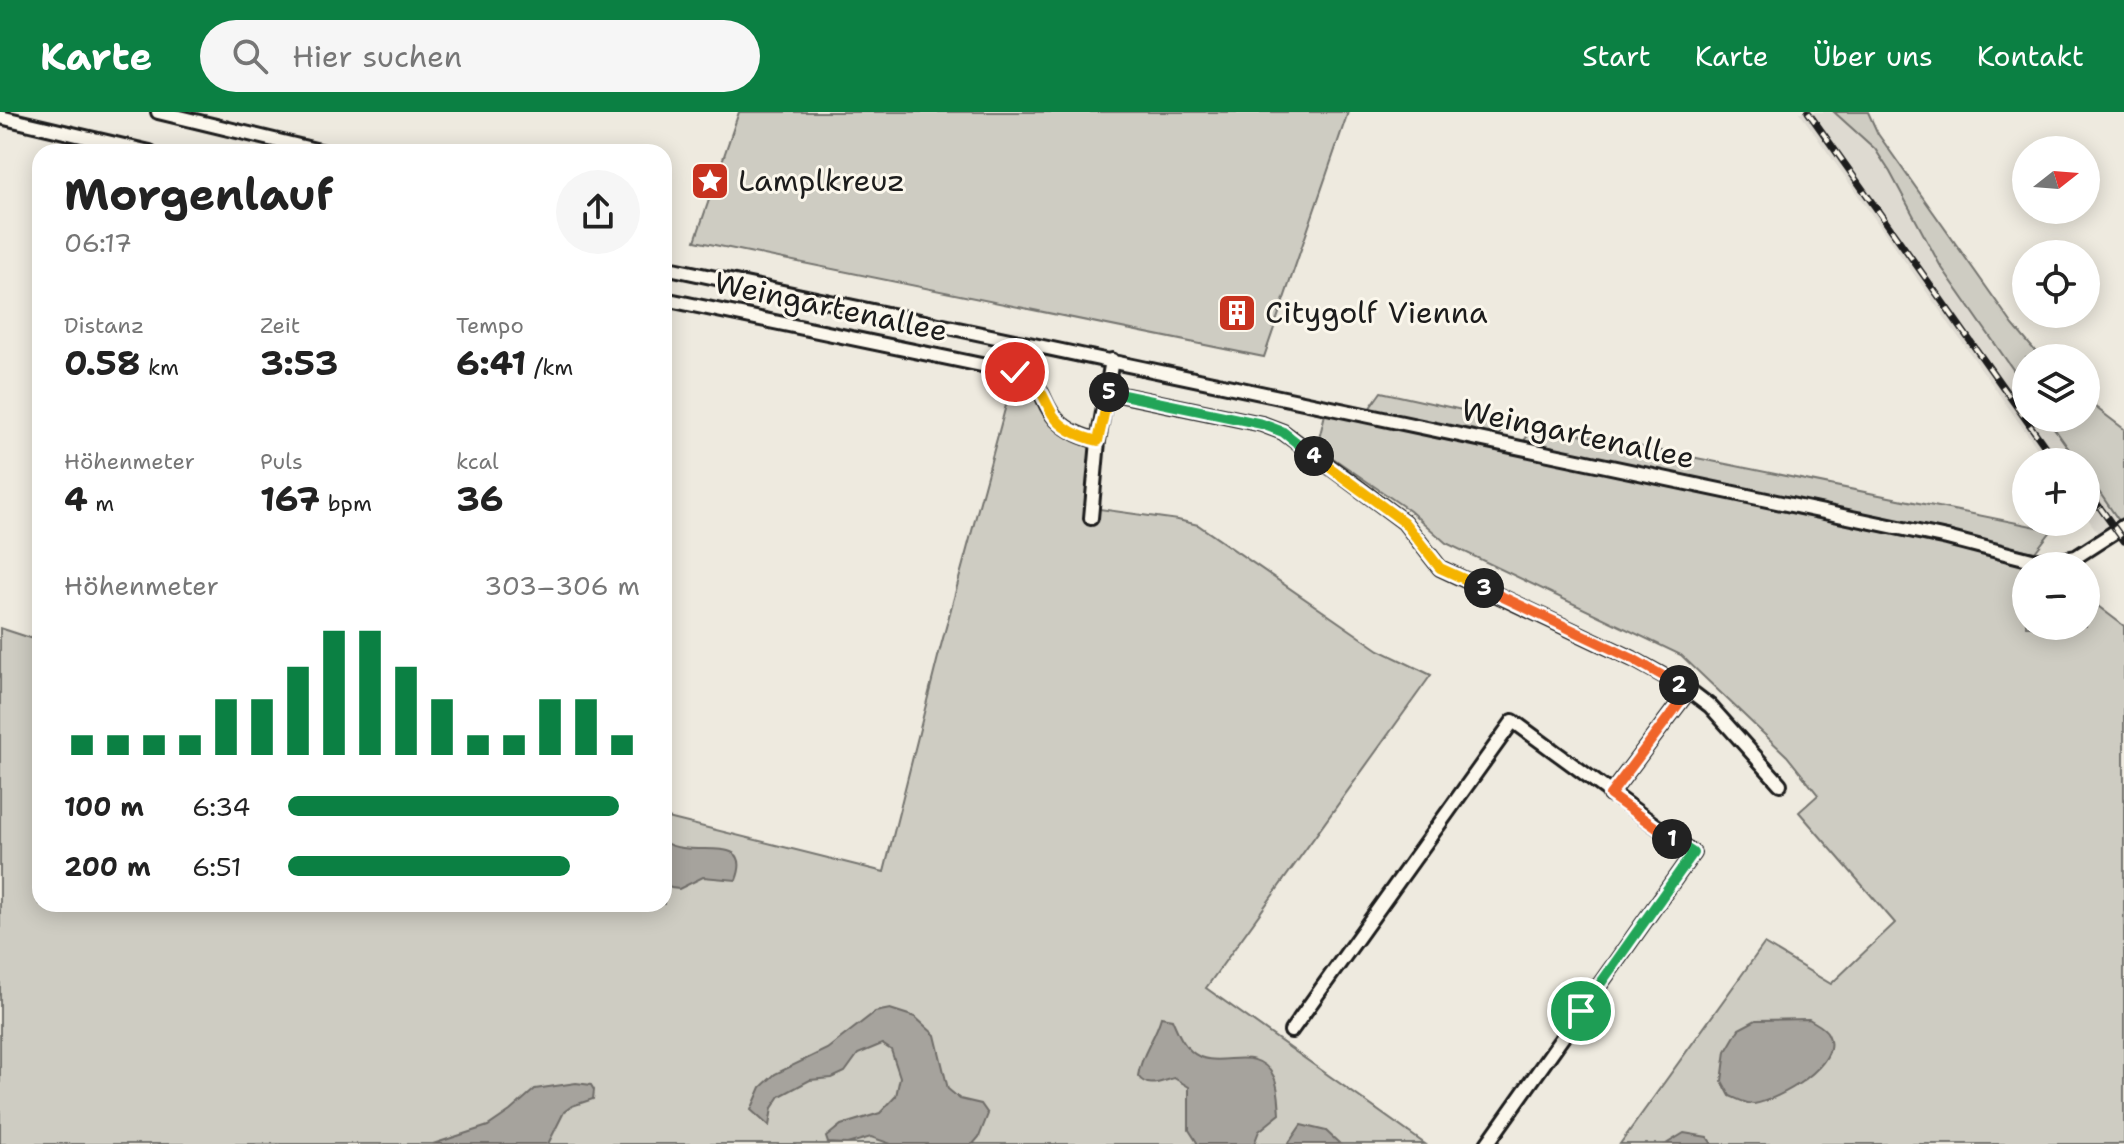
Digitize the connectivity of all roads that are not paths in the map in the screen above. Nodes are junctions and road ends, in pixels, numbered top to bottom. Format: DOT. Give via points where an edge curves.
graph roads {
  1 [pos="158,112"];
  2 [pos="0,117"];
  3 [pos="116,144"];
  4 [pos="276,144"];
  5 [pos="672,269"];
  6 [pos="672,301"];
  7 [pos="1112,360"];
  8 [pos="1108,392"];
  9 [pos="1098,441"];
  10 [pos="1091,518"];
  11 [pos="2124,526"];
  12 [pos="1689,690"];
  13 [pos="1780,784"];
  14 [pos="1610,795"];
  15 [pos="1291,1031"];
  16 [pos="1487,1144"];
  1 -- 4 [label="street"];
  2 -- 3 [label="street"];
  5 -- 7 [label="street, Weingartenallee"];
  6 -- 9 [label="street, Weingartenallee" via="1015,372 1039,386 1055,417 1073,433"];
  7 -- 8 [label="street"];
  7 -- 11 [label="street, Weingartenallee" via="2032,560 2076,557"];
  8 -- 9 [label="street"];
  8 -- 12 [label="street" via="1283,432 1404,522 1440,568"];
  9 -- 10 [label="street"];
  12 -- 13 [label="street"];
  12 -- 14 [label="street"];
  14 -- 15 [label="street" via="1513,721"];
  14 -- 16 [label="street" via="1693,853"];
}
